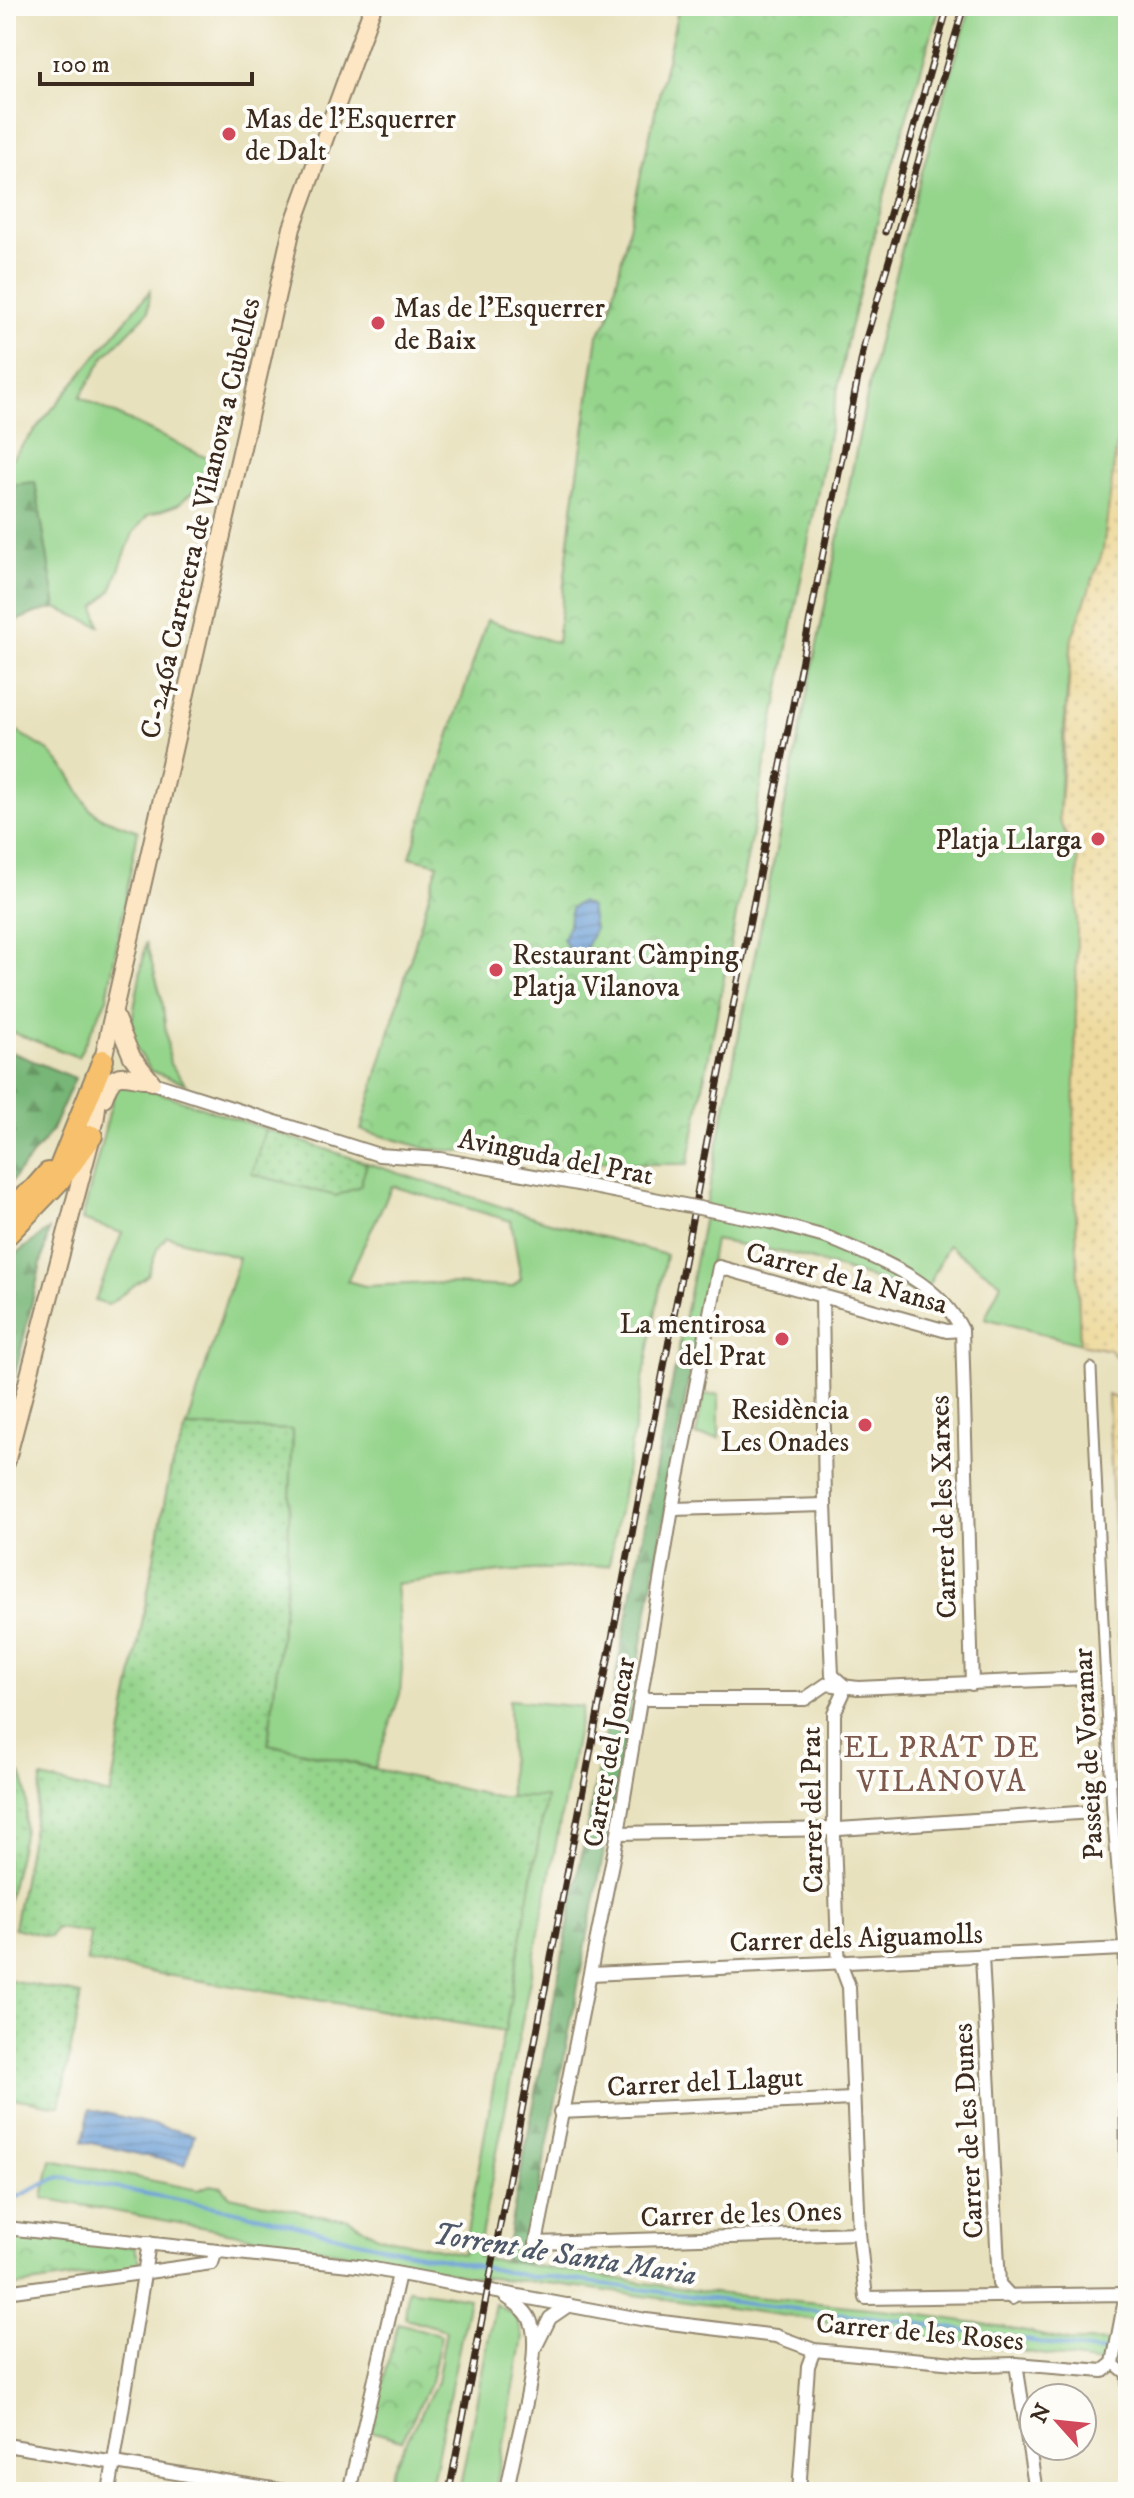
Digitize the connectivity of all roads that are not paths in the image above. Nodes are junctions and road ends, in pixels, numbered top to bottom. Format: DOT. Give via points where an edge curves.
graph roads {
  1 [pos="373,6"];
  2 [pos="114,1014"];
  3 [pos="104,1055"];
  4 [pos="132,1057"];
  5 [pos="148,1081"];
  6 [pos="94,1129"];
  7 [pos="67,1148"];
  8 [pos="51,1189"];
  9 [pos="6,1210"];
  10 [pos="6,1236"];
  11 [pos="719,1267"];
  12 [pos="822,1294"];
  13 [pos="940,1300"];
  14 [pos="922,1324"];
  15 [pos="962,1330"];
  16 [pos="1091,1368"];
  17 [pos="6,1463"];
  18 [pos="825,1505"];
  19 [pos="672,1509"];
  20 [pos="1086,1678"];
  21 [pos="972,1684"];
  22 [pos="843,1685"];
  23 [pos="643,1699"];
  24 [pos="1093,1812"];
  25 [pos="836,1829"];
  26 [pos="618,1833"];
  27 [pos="1124,1949"];
  28 [pos="982,1956"];
  29 [pos="839,1960"];
  30 [pos="591,1974"];
  31 [pos="852,2099"];
  32 [pos="560,2112"];
  33 [pos="6,2228"];
  34 [pos="859,2233"];
  35 [pos="149,2243"];
  36 [pos="536,2243"];
  37 [pos="216,2251"];
  38 [pos="144,2272"];
  39 [pos="399,2274"];
  40 [pos="999,2284"];
  41 [pos="6,2292"];
  42 [pos="499,2292"];
  43 [pos="1126,2294"];
  44 [pos="985,2297"];
  45 [pos="1012,2298"];
  46 [pos="569,2305"];
  47 [pos="536,2346"];
  48 [pos="814,2350"];
  49 [pos="1016,2364"];
  50 [pos="1110,2364"];
  51 [pos="1128,2404"];
  52 [pos="6,2445"];
  53 [pos="114,2463"];
  54 [pos="109,2492"];
  55 [pos="291,2492"];
  56 [pos="349,2492"];
  57 [pos="507,2492"];
  58 [pos="799,2492"];
  59 [pos="1036,2492"];
  1 -- 2 [label="main road, C-246a Carretera de Vilanova a Cubelles" via="292,228"];
  2 -- 3 [label="main road, C-246a Carretera de Vilanova a Cubelles"];
  2 -- 4 [label="main road"];
  3 -- 4 [label="main road" via="118,1049"];
  3 -- 5 [label="main road"];
  3 -- 6 [label="main road, C-246a Carretera de Vilanova a Cubelles"];
  3 -- 7 [label="highway"];
  4 -- 5 [label="main road"];
  5 -- 6 [label="main road" via="123,1074 109,1082"];
  5 -- 13 [label="street, Avinguda del Prat, bridge" via="379,1155 440,1159 578,1184 829,1238 919,1281"];
  6 -- 8 [label="highway"];
  6 -- 17 [label="main road"];
  7 -- 8 [label="highway"];
  7 -- 9 [label="highway" via="34,1189"];
  8 -- 10 [label="highway"];
  11 -- 12 [label="street, Carrer de la Nansa"];
  11 -- 19 [label="street, Carrer del Joncar"];
  12 -- 14 [label="street, Carrer de la Nansa"];
  12 -- 18 [label="street"];
  13 -- 14 [label="street" via="938,1315"];
  13 -- 15 [label="street, Avinguda del Prat"];
  14 -- 15 [label="street, Carrer de la Nansa"];
  15 -- 21 [label="street, Carrer de les Xarxes"];
  16 -- 27 [label="street, Passeig de Voramar" via="1112,1811"];
  18 -- 19 [label="street"];
  18 -- 22 [label="street" via="832,1675"];
  19 -- 23 [label="street, Carrer del Joncar"];
  20 -- 21 [label="street"];
  21 -- 22 [label="street"];
  22 -- 23 [label="street" via="827,1684 805,1699"];
  22 -- 25 [label="street, Carrer del Prat" via="834,1713"];
  23 -- 26 [label="street, Carrer del Joncar"];
  24 -- 25 [label="street"];
  25 -- 26 [label="street"];
  25 -- 29 [label="street, Carrer del Prat"];
  26 -- 30 [label="street, Carrer del Joncar"];
  27 -- 28 [label="street, Carrer dels Aiguamolls"];
  27 -- 43 [label="street, Passeig de Voramar"];
  28 -- 29 [label="street, Carrer dels Aiguamolls"];
  28 -- 40 [label="street, Carrer de les Dunes"];
  29 -- 30 [label="street, Carrer dels Aiguamolls"];
  29 -- 31 [label="street, Carrer del Prat" via="849,1987"];
  30 -- 32 [label="street, Carrer del Joncar"];
  31 -- 32 [label="street, Carrer del Llagut"];
  31 -- 34 [label="street, Carrer del Prat"];
  32 -- 36 [label="street, Carrer del Joncar"];
  33 -- 35 [label="street, Carrer de les Roses"];
  34 -- 36 [label="street, Carrer de les Ones"];
  34 -- 44 [label="street, Carrer de les Ones" via="866,2298"];
  35 -- 37 [label="street, Carrer de les Roses"];
  35 -- 38 [label="street"];
  37 -- 38 [label="street" via="212,2263"];
  37 -- 39 [label="street, Carrer de les Roses"];
  38 -- 41 [label="street"];
  38 -- 53 [label="street"];
  39 -- 42 [label="street, Carrer de les Roses"];
  39 -- 56 [label="street"];
  40 -- 44 [label="street"];
  40 -- 45 [label="street"];
  42 -- 46 [label="street, Carrer de les Roses"];
  42 -- 47 [label="street" via="531,2320"];
  43 -- 45 [label="street, Carrer de les Ones"];
  43 -- 50 [label="street, Passeig de Voramar"];
  44 -- 45 [label="street, Carrer de les Ones"];
  46 -- 47 [label="street" via="550,2318"];
  46 -- 48 [label="street, Carrer de les Roses" via="776,2336"];
  47 -- 57 [label="street"];
  48 -- 49 [label="street, Carrer de les Roses"];
  48 -- 58 [label="street" via="808,2366"];
  49 -- 50 [label="street, Carrer de les Roses"];
  49 -- 59 [label="street"];
  50 -- 51 [label="street" via="1126,2374"];
  52 -- 53 [label="street"];
  53 -- 54 [label="street"];
  53 -- 55 [label="street"];
}
